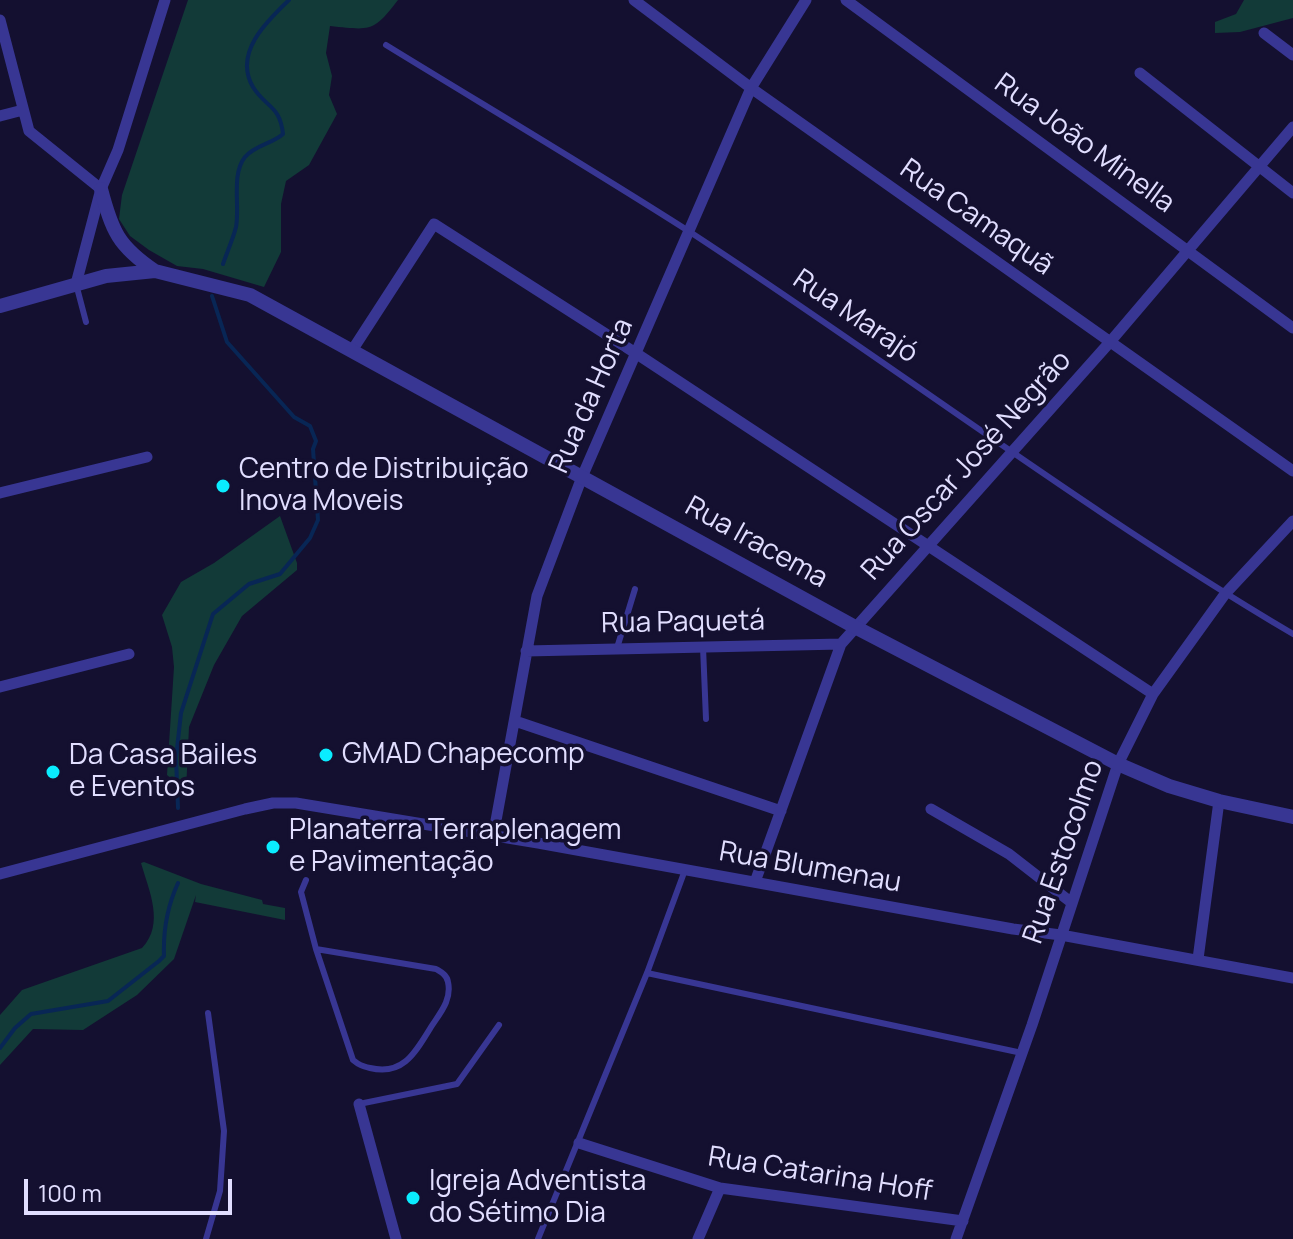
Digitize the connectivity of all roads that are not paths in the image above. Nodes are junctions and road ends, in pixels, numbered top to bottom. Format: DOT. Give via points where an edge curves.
graph roads {
  1 [pos="165,0"];
  2 [pos="634,0"];
  3 [pos="806,0"];
  4 [pos="846,0"];
  5 [pos="0,20"];
  6 [pos="1264,33"];
  7 [pos="386,45"];
  8 [pos="1293,55"];
  9 [pos="1140,73"];
  10 [pos="751,88"];
  11 [pos="23,110"];
  12 [pos="0,116"];
  13 [pos="1293,127"];
  14 [pos="1260,166"];
  15 [pos="101,189"];
  16 [pos="1293,193"];
  17 [pos="689,232"];
  18 [pos="1189,250"];
  19 [pos="155,271"];
  20 [pos="76,284"];
  21 [pos="0,306"];
  22 [pos="86,322"];
  23 [pos="1293,328"];
  24 [pos="1110,342"];
  25 [pos="353,349"];
  26 [pos="637,354"];
  27 [pos="1012,453"];
  28 [pos="147,457"];
  29 [pos="1293,471"];
  30 [pos="582,477"];
  31 [pos="0,493"];
  32 [pos="1293,521"];
  33 [pos="927,546"];
  34 [pos="635,589"];
  35 [pos="1225,594"];
  36 [pos="855,627"];
  37 [pos="1293,634"];
  38 [pos="841,644"];
  39 [pos="703,647"];
  40 [pos="617,648"];
  41 [pos="526,651"];
  42 [pos="129,654"];
  43 [pos="0,687"];
  44 [pos="1153,694"];
  45 [pos="706,719"];
  46 [pos="515,721"];
  47 [pos="1118,764"];
  48 [pos="1219,801"];
  49 [pos="931,809"];
  50 [pos="781,811"];
  51 [pos="1293,817"];
  52 [pos="493,837"];
  53 [pos="685,870"];
  54 [pos="0,874"];
  55 [pos="306,880"];
  56 [pos="755,882"];
  57 [pos="1072,903"];
  58 [pos="1061,935"];
  59 [pos="316,949"];
  60 [pos="1198,959"];
  61 [pos="647,973"];
  62 [pos="1293,978"];
  63 [pos="208,1013"];
  64 [pos="499,1025"];
  65 [pos="1022,1053"];
  66 [pos="359,1104"];
  67 [pos="579,1143"];
  68 [pos="720,1188"];
  69 [pos="963,1221"];
  70 [pos="206,1239"];
  71 [pos="396,1239"];
  72 [pos="538,1239"];
  73 [pos="698,1239"];
  74 [pos="956,1239"];
  1 -- 15 [label="street"];
  2 -- 10 [label="street, Rua Camaquã"];
  3 -- 10 [label="street, Rua da Horta"];
  4 -- 18 [label="street, Rua João Minella"];
  5 -- 11 [label="street"];
  6 -- 8 [label="street"];
  7 -- 17 [label="lane, Rua Marajó"];
  9 -- 14 [label="street"];
  10 -- 17 [label="street, Rua da Horta"];
  10 -- 24 [label="street, Rua Camaquã"];
  11 -- 12 [label="street"];
  11 -- 15 [label="street" via="29,131"];
  13 -- 14 [label="street, Rua Oscar José Negrão"];
  14 -- 16 [label="street"];
  14 -- 18 [label="street, Rua Oscar José Negrão"];
  15 -- 19 [label="street" via="111,226 128,252"];
  15 -- 20 [label="street"];
  17 -- 26 [label="street, Rua da Horta"];
  17 -- 27 [label="lane, Rua Marajó"];
  18 -- 23 [label="street, Rua João Minella"];
  18 -- 24 [label="street, Rua Oscar José Negrão"];
  19 -- 20 [label="street"];
  19 -- 25 [label="street, Rua Iracema" via="250,295"];
  20 -- 21 [label="street"];
  20 -- 22 [label="lane"];
  24 -- 27 [label="street, Rua Oscar José Negrão"];
  24 -- 29 [label="street, Rua Camaquã"];
  25 -- 26 [label="street" via="434,224"];
  25 -- 30 [label="street, Rua Iracema"];
  26 -- 30 [label="street, Rua da Horta"];
  26 -- 33 [label="street"];
  27 -- 33 [label="street, Rua Oscar José Negrão"];
  27 -- 35 [label="lane, Rua Marajó"];
  28 -- 31 [label="street"];
  30 -- 36 [label="street, Rua Iracema"];
  30 -- 41 [label="street, Rua da Horta" via="537,596"];
  32 -- 35 [label="street, Rua Estocolmo"];
  33 -- 36 [label="street, Rua Oscar José Negrão"];
  33 -- 44 [label="street"];
  34 -- 40 [label="lane"];
  35 -- 37 [label="lane, Rua Marajó"];
  35 -- 44 [label="street, Rua Estocolmo"];
  36 -- 38 [label="street, Rua Oscar José Negrão"];
  36 -- 47 [label="street, Rua Iracema"];
  38 -- 39 [label="street, Rua Paquetá"];
  38 -- 50 [label="street, Rua Oscar José Negrão"];
  39 -- 40 [label="street, Rua Paquetá"];
  39 -- 45 [label="lane"];
  40 -- 41 [label="street, Rua Paquetá"];
  41 -- 46 [label="street, Rua da Horta"];
  42 -- 43 [label="street"];
  44 -- 47 [label="street, Rua Estocolmo"];
  46 -- 50 [label="street"];
  46 -- 52 [label="street, Rua da Horta"];
  47 -- 48 [label="street, Rua Iracema"];
  47 -- 57 [label="street, Rua Estocolmo"];
  48 -- 51 [label="street, Rua Iracema"];
  48 -- 60 [label="street"];
  49 -- 57 [label="street" via="1009,854"];
  50 -- 56 [label="street, Rua Oscar José Negrão"];
  52 -- 53 [label="street, Rua Blumenau"];
  52 -- 54 [label="street, Rua Blumenau" via="318,805 273,803"];
  53 -- 56 [label="street, Rua Blumenau"];
  53 -- 61 [label="lane"];
  55 -- 59 [label="lane" via="301,892"];
  56 -- 58 [label="street, Rua Blumenau"];
  57 -- 58 [label="street, Rua Estocolmo"];
  58 -- 60 [label="street, Rua Blumenau"];
  58 -- 65 [label="street, Rua Estocolmo"];
  59 -- 59 [label="lane" via="436,969 445,975 448,1000 414,1055 384,1071 353,1060"];
  60 -- 62 [label="street, Rua Blumenau"];
  61 -- 65 [label="lane"];
  61 -- 67 [label="lane"];
  63 -- 70 [label="lane" via="224,1131 220,1191"];
  64 -- 66 [label="lane" via="457,1084"];
  65 -- 69 [label="street, Rua Estocolmo"];
  66 -- 71 [label="street"];
  67 -- 68 [label="street, Rua Catarina Hoff"];
  67 -- 72 [label="lane"];
  68 -- 69 [label="street, Rua Catarina Hoff"];
  68 -- 73 [label="street"];
  69 -- 74 [label="street, Rua Estocolmo"];
}
